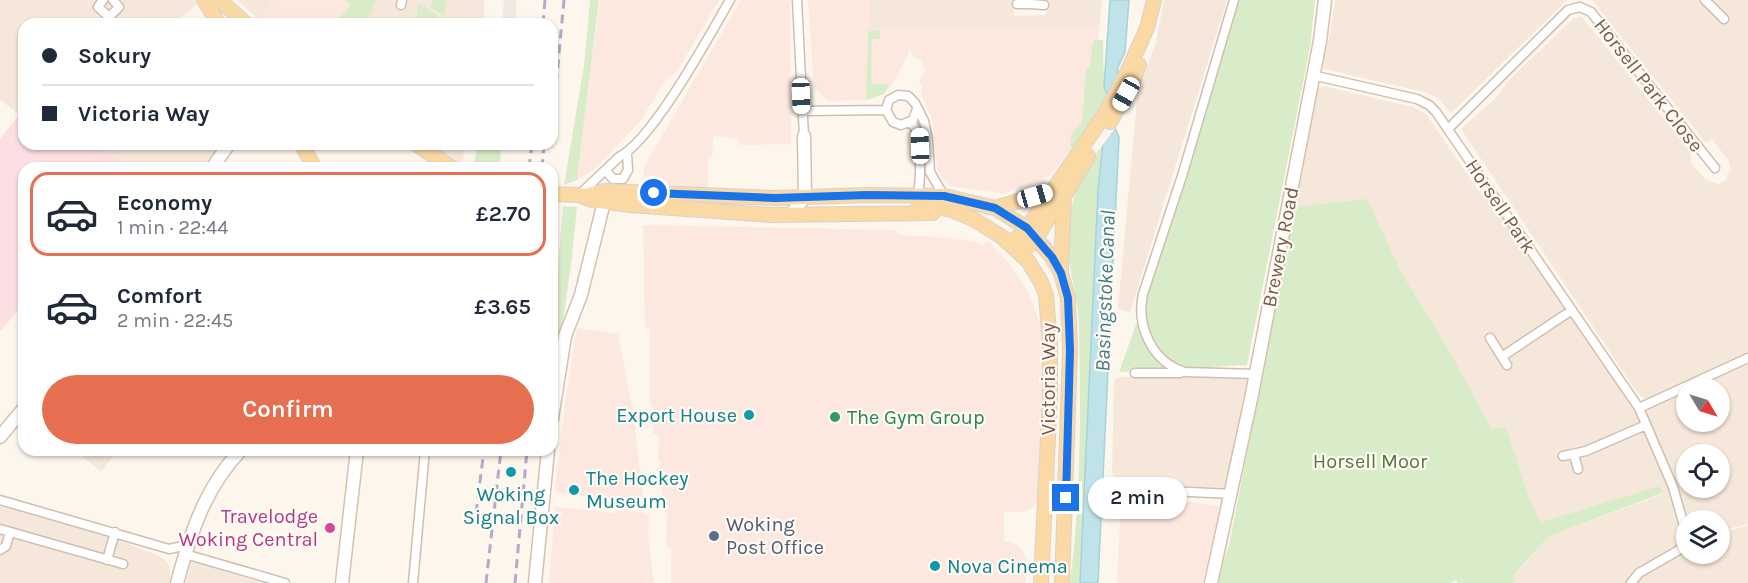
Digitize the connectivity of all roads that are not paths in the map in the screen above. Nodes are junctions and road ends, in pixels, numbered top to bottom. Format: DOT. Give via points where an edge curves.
graph roads {
  1 [pos="103,0"];
  2 [pos="112,0"];
  3 [pos="204,0"];
  4 [pos="220,0"];
  5 [pos="730,0"];
  6 [pos="797,0"];
  7 [pos="1154,0"];
  8 [pos="1234,0"];
  9 [pos="1324,0"];
  10 [pos="1706,0"];
  11 [pos="1029,2"];
  12 [pos="1017,4"];
  13 [pos="1044,5"];
  14 [pos="215,18"];
  15 [pos="240,18"];
  16 [pos="1724,19"];
  17 [pos="1146,28"];
  18 [pos="1312,75"];
  19 [pos="886,110"];
  20 [pos="917,110"];
  21 [pos="802,111"];
  22 [pos="910,122"];
  23 [pos="1448,129"];
  24 [pos="804,136"];
  25 [pos="425,150"];
  26 [pos="1085,152"];
  27 [pos="627,153"];
  28 [pos="442,162"];
  29 [pos="1715,168"];
  30 [pos="606,171"];
  31 [pos="1058,194"];
  32 [pos="558,195"];
  33 [pos="918,196"];
  34 [pos="944,196"];
  35 [pos="805,197"];
  36 [pos="595,200"];
  37 [pos="995,208"];
  38 [pos="796,214"];
  39 [pos="962,215"];
  40 [pos="1032,232"];
  41 [pos="1016,249"];
  42 [pos="1061,273"];
  43 [pos="1572,310"];
  44 [pos="1490,344"];
  45 [pos="1503,356"];
  46 [pos="1748,358"];
  47 [pos="1507,365"];
  48 [pos="1185,372"];
  49 [pos="1135,374"];
  50 [pos="1256,374"];
  51 [pos="558,380"];
  52 [pos="1639,408"];
  53 [pos="18,415"];
  54 [pos="1646,425"];
  55 [pos="0,437"];
  56 [pos="1574,455"];
  57 [pos="236,456"];
  58 [pos="356,456"];
  59 [pos="425,456"];
  60 [pos="547,456"];
  61 [pos="1563,456"];
  62 [pos="1578,469"];
  63 [pos="1107,488"];
  64 [pos="1232,494"];
  65 [pos="0,500"];
  66 [pos="1680,510"];
  67 [pos="0,529"];
  68 [pos="10,532"];
  69 [pos="115,532"];
  70 [pos="189,541"];
  71 [pos="169,549"];
  72 [pos="0,550"];
  73 [pos="1676,552"];
  74 [pos="185,554"];
  75 [pos="107,560"];
  76 [pos="123,564"];
  77 [pos="180,570"];
  78 [pos="177,583"];
  79 [pos="285,583"];
  80 [pos="342,583"];
  81 [pos="412,583"];
  82 [pos="535,583"];
  83 [pos="1041,583"];
  84 [pos="1062,583"];
  85 [pos="1211,583"];
  86 [pos="1631,583"];
  1 -- 2 [label="street" via="98,7 109,17 119,7"];
  3 -- 14 [label="main road"];
  4 -- 15 [label="main road"];
  5 -- 27 [label="street" via="663,109"];
  6 -- 21 [label="street"];
  7 -- 17 [label="main road"];
  8 -- 48 [label="street" via="1141,303 1141,321 1149,341 1167,363"];
  9 -- 18 [label="street, Brewery Road"];
  10 -- 16 [label="street"];
  11 -- 12 [label="street"];
  11 -- 13 [label="street"];
  17 -- 26 [label="main road"];
  17 -- 26 [label="main road" via="1148,42 1132,83"];
  18 -- 23 [label="street, Horsell Park" via="1419,99 1431,107"];
  18 -- 50 [label="street, Brewery Road"];
  19 -- 20 [label="street" via="893,97 903,95 912,99"];
  19 -- 21 [label="street"];
  19 -- 22 [label="street" via="892,122"];
  20 -- 22 [label="street"];
  20 -- 34 [label="street" via="928,139 930,172"];
  21 -- 24 [label="street"];
  22 -- 33 [label="street" via="920,134"];
  23 -- 29 [label="street, Horsell Park Close" via="1568,10 1580,7 1591,12"];
  23 -- 43 [label="street, Horsell Park"];
  24 -- 35 [label="street"];
  25 -- 28 [label="main road"];
  26 -- 31 [label="main road"];
  27 -- 30 [label="street"];
  27 -- 30 [label="street" via="628,170 623,179 613,179"];
  30 -- 36 [label="street"];
  31 -- 37 [label="main road"];
  31 -- 40 [label="main road"];
  31 -- 42 [label="main road"];
  32 -- 36 [label="main road"];
  33 -- 34 [label="main road, Victoria Way"];
  33 -- 35 [label="main road, Victoria Way"];
  33 -- 39 [label="main road, Victoria Way" via="922,206"];
  34 -- 37 [label="main road, Victoria Way"];
  35 -- 36 [label="main road, Victoria Way"];
  35 -- 38 [label="street"];
  36 -- 38 [label="main road, Victoria Way"];
  36 -- 51 [label="street" via="581,295 565,336"];
  37 -- 40 [label="main road, Victoria Way"];
  38 -- 39 [label="main road, Victoria Way"];
  39 -- 41 [label="main road, Victoria Way"];
  40 -- 41 [label="main road"];
  40 -- 42 [label="main road, Victoria Way"];
  41 -- 83 [label="main road, Victoria Way" via="1041,282 1049,321 1050,394"];
  42 -- 84 [label="main road, Victoria Way" via="1070,312"];
  43 -- 45 [label="street"];
  43 -- 52 [label="street, Horsell Park"];
  44 -- 45 [label="street"];
  45 -- 47 [label="street"];
  46 -- 52 [label="street"];
  48 -- 49 [label="street"];
  48 -- 50 [label="street"];
  50 -- 64 [label="street, Brewery Road"];
  52 -- 54 [label="street, Horsell Park"];
  53 -- 55 [label="street"];
  54 -- 56 [label="street"];
  54 -- 66 [label="street, Horsell Park"];
  56 -- 61 [label="street"];
  56 -- 62 [label="street"];
  57 -- 70 [label="street" via="215,483"];
  58 -- 80 [label="street"];
  59 -- 81 [label="street"];
  60 -- 82 [label="street"];
  63 -- 64 [label="street"];
  64 -- 85 [label="street, Brewery Road"];
  65 -- 69 [label="street"];
  67 -- 68 [label="street"];
  68 -- 72 [label="street" via="6,546"];
  68 -- 75 [label="street"];
  69 -- 71 [label="street"];
  69 -- 75 [label="street"];
  70 -- 71 [label="street"];
  70 -- 74 [label="street"];
  71 -- 77 [label="street"];
  73 -- 86 [label="street" via="1639,573"];
  74 -- 77 [label="street"];
  74 -- 79 [label="street"];
  75 -- 76 [label="street"];
  77 -- 78 [label="street"];
}
